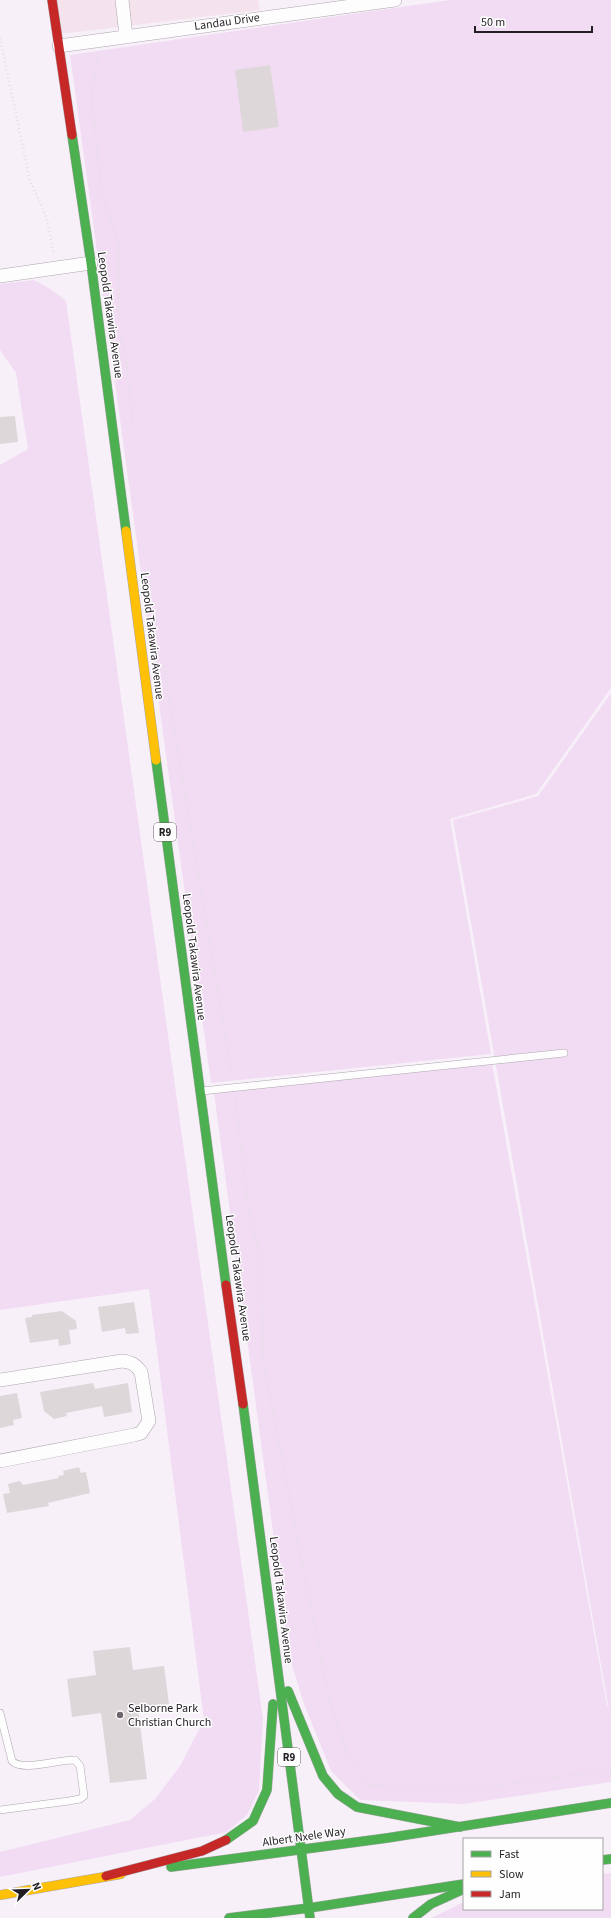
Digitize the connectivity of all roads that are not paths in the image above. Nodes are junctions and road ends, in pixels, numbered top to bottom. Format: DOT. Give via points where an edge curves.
graph roads {
  1 [pos="52,0"];
  2 [pos="122,0"];
  3 [pos="395,0"];
  4 [pos="126,36"];
  5 [pos="59,46"];
  6 [pos="92,263"];
  7 [pos="0,276"];
  8 [pos="564,1053"];
  9 [pos="199,1091"];
  10 [pos="0,1380"];
  11 [pos="0,1461"];
  12 [pos="277,1664"];
  13 [pos="0,1713"];
  14 [pos="611,1803"];
  15 [pos="0,1810"];
  16 [pos="460,1827"];
  17 [pos="302,1849"];
  18 [pos="106,1876"];
  19 [pos="463,1884"];
  20 [pos="463,1889"];
  21 [pos="0,1895"];
  22 [pos="309,1908"];
  23 [pos="229,1918"];
  24 [pos="310,1918"];
  25 [pos="413,1918"];
  1 -- 5 [label="main road, Leopold Takawira Avenue / R9"];
  2 -- 4 [label="street"];
  3 -- 4 [label="street, Landau Drive"];
  4 -- 5 [label="street, Landau Drive"];
  5 -- 6 [label="main road, Leopold Takawira Avenue / R9"];
  6 -- 7 [label="street"];
  6 -- 9 [label="main road, Leopold Takawira Avenue / R9"];
  8 -- 9 [label="lane"];
  9 -- 12 [label="main road, Leopold Takawira Avenue / R9"];
  10 -- 11 [label="street" via="122,1361 130,1362 141,1372 149,1421 141,1433 134,1435"];
  12 -- 16 [label="main road" via="323,1776 338,1794 356,1807"];
  12 -- 17 [label="main road, Leopold Takawira Avenue / R9"];
  12 -- 18 [label="main road" via="267,1790 252,1821 229,1839 202,1851"];
  13 -- 15 [label="lane" via="15,1765 75,1760 80,1766 84,1796 80,1799"];
  14 -- 16 [label="main road, Albert Nxele Way"];
  16 -- 17 [label="main road, Albert Nxele Way"];
  17 -- 18 [label="main road, Albert Nxele Way"];
  17 -- 22 [label="main road, Leopold Takawira Avenue / R9"];
  18 -- 21 [label="main road, Albert Nxele Way"];
  19 -- 22 [label="main road"];
  20 -- 25 [label="main road" via="431,1904"];
  22 -- 23 [label="main road"];
  22 -- 24 [label="main road, Leopold Takawira Avenue / R9"];
}
